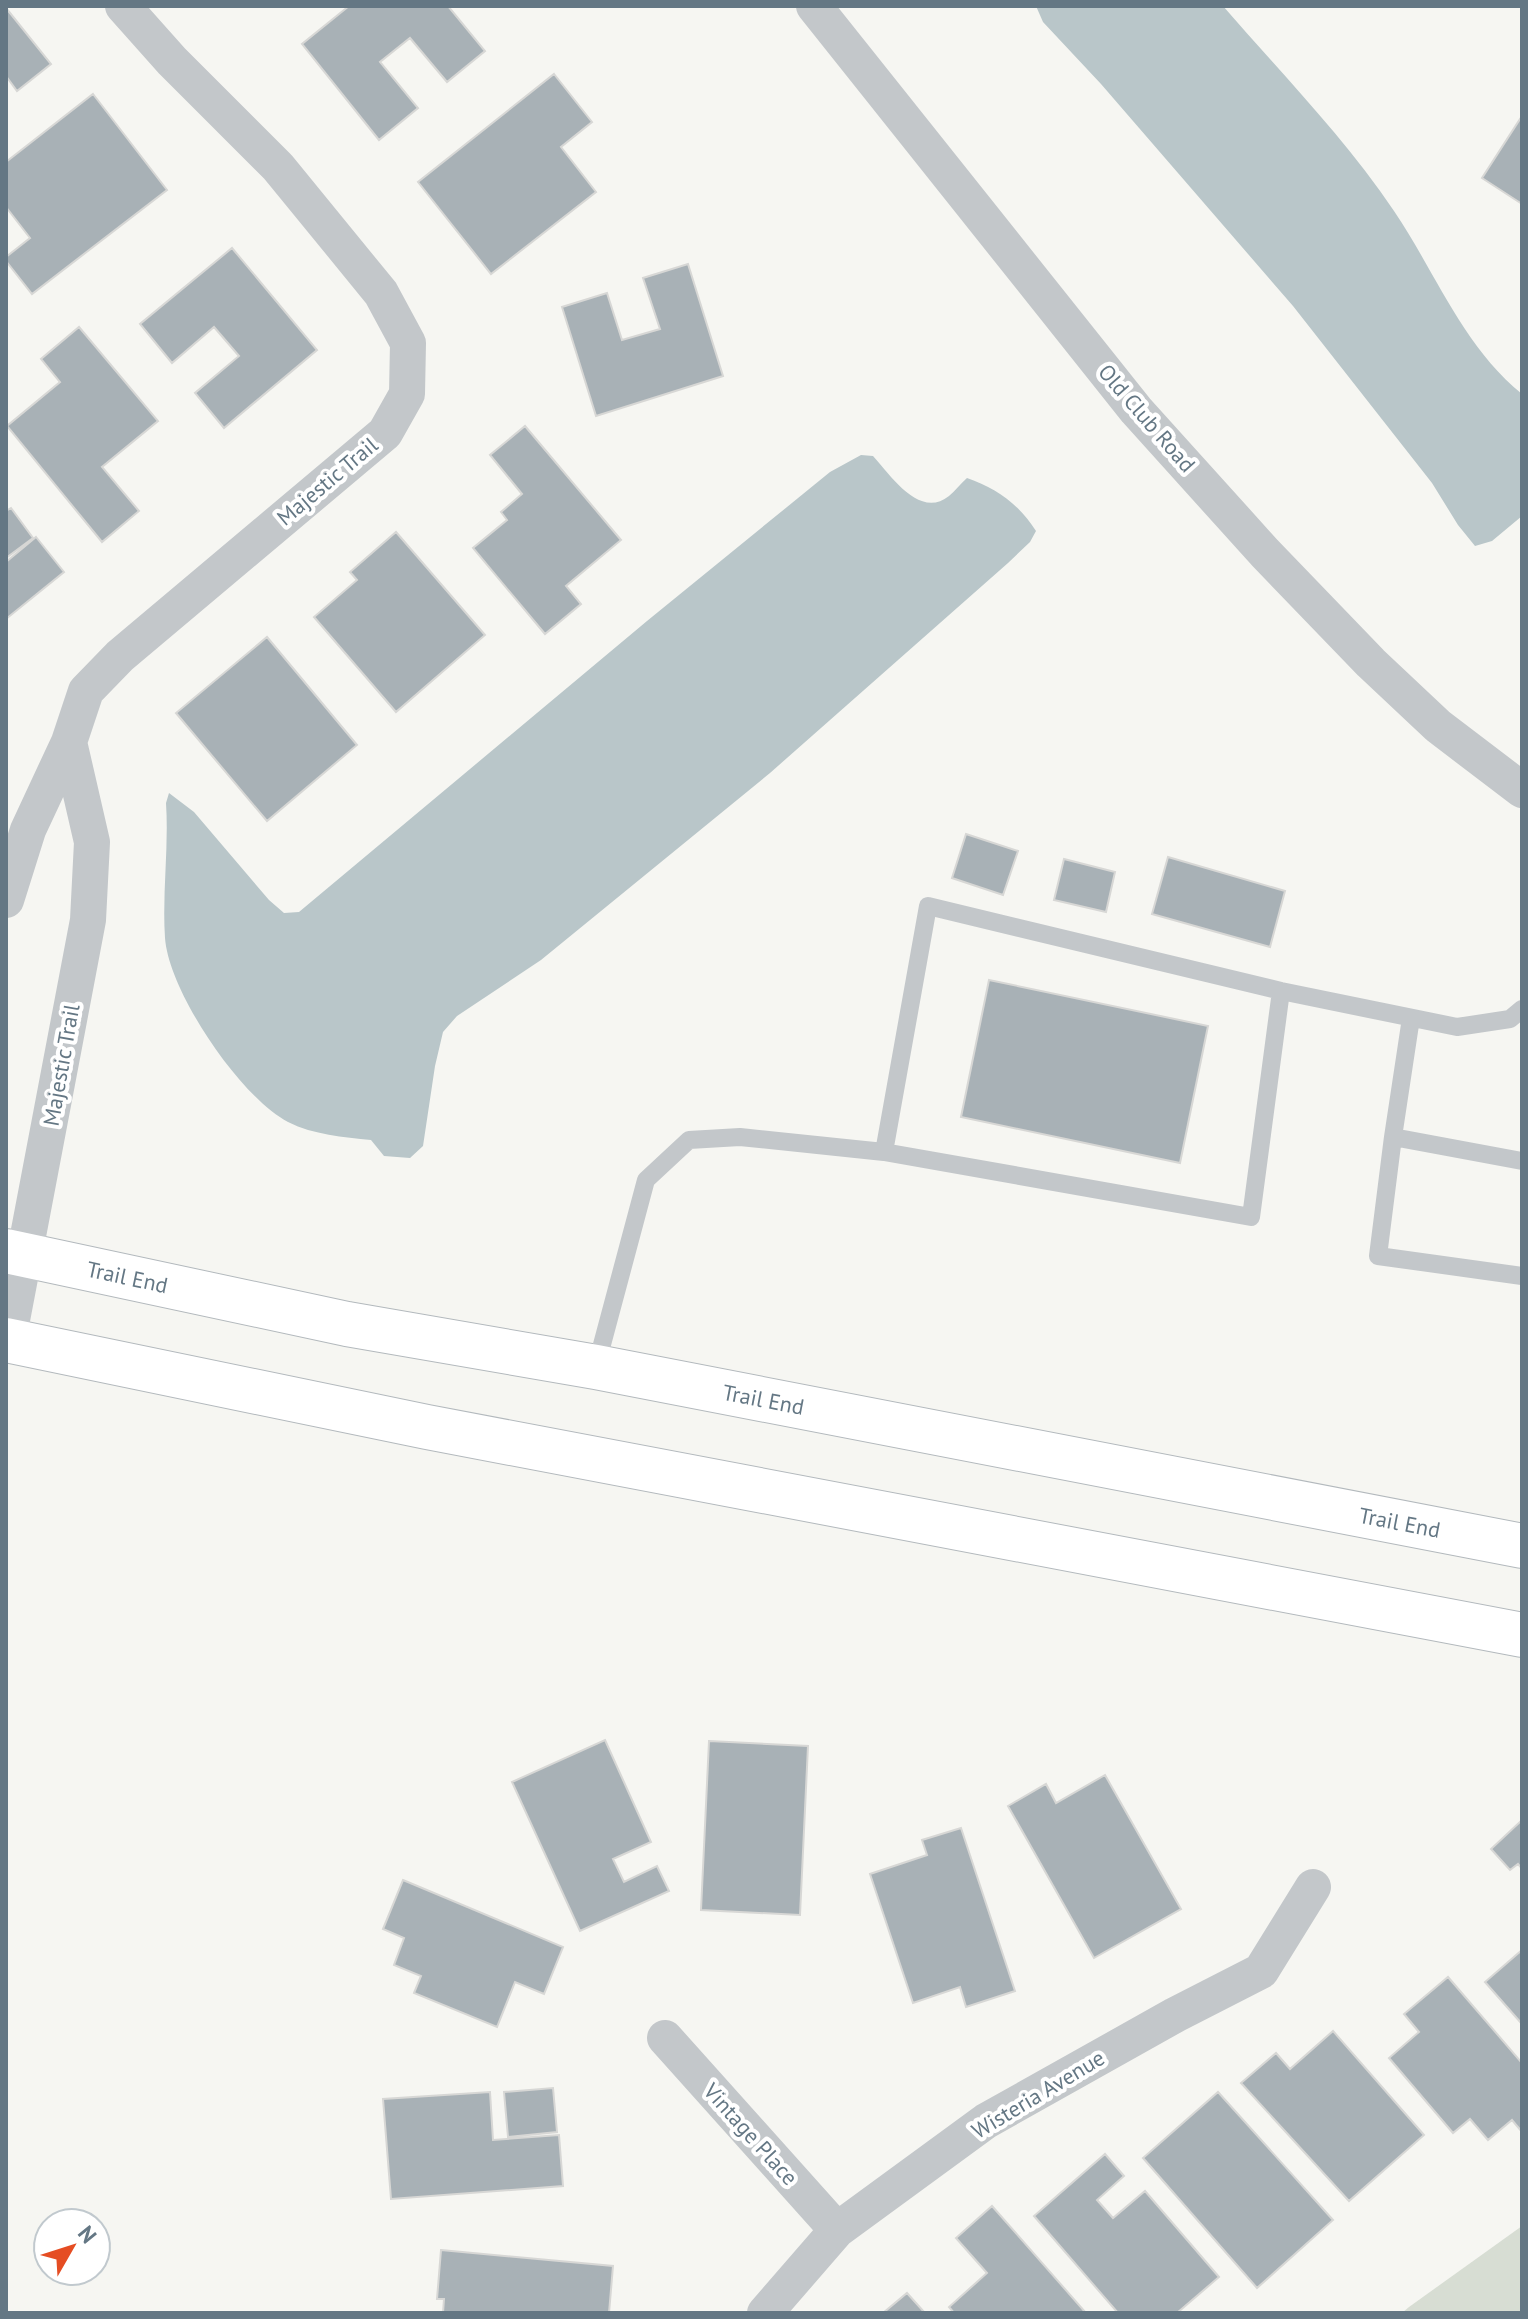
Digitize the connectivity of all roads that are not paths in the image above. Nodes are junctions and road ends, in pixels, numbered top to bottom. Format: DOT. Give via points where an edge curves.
graph roads {
  1 [pos="123,6"];
  2 [pos="814,6"];
  3 [pos="69,742"];
  4 [pos="1516,773"];
  5 [pos="6,900"];
  6 [pos="1281,991"];
  7 [pos="1522,1009"];
  8 [pos="1411,1018"];
  9 [pos="1393,1137"];
  10 [pos="884,1152"];
  11 [pos="1522,1161"];
  12 [pos="16,1253"];
  13 [pos="1522,1276"];
  14 [pos="7,1341"];
  15 [pos="596,1367"];
  16 [pos="1522,1546"];
  17 [pos="1522,1635"];
  18 [pos="1313,1887"];
  19 [pos="665,2038"];
  20 [pos="837,2230"];
  21 [pos="765,2313"];
  1 -- 3 [label="street, Majestic Trail" via="278,167 381,293 408,343 407,394 385,433 120,656 86,691"];
  2 -- 4 [label="street, Old Club Road" via="1136,410 1265,553 1438,726"];
  3 -- 5 [label="street, Majestic Trail" via="28,830"];
  3 -- 12 [label="street, Majestic Trail" via="92,842 88,920"];
  6 -- 8 [label="lane"];
  6 -- 10 [label="lane" via="1251,1217"];
  6 -- 10 [label="lane" via="928,906"];
  7 -- 8 [label="lane" via="1510,1019 1457,1027"];
  8 -- 9 [label="lane"];
  9 -- 11 [label="lane"];
  9 -- 13 [label="lane" via="1378,1256"];
  10 -- 15 [label="lane" via="740,1137 689,1140 646,1180"];
  12 -- 14 [label="street, Majestic Trail"];
  12 -- 15 [label="street, Trail End" via="347,1324"];
  14 -- 17 [label="street" via="427,1427"];
  15 -- 16 [label="street, Trail End"];
  18 -- 20 [label="street, Wisteria Avenue" via="1261,1971 986,2121"];
  19 -- 20 [label="street, Vintage Place"];
  20 -- 21 [label="street, Wisteria Avenue"];
}
